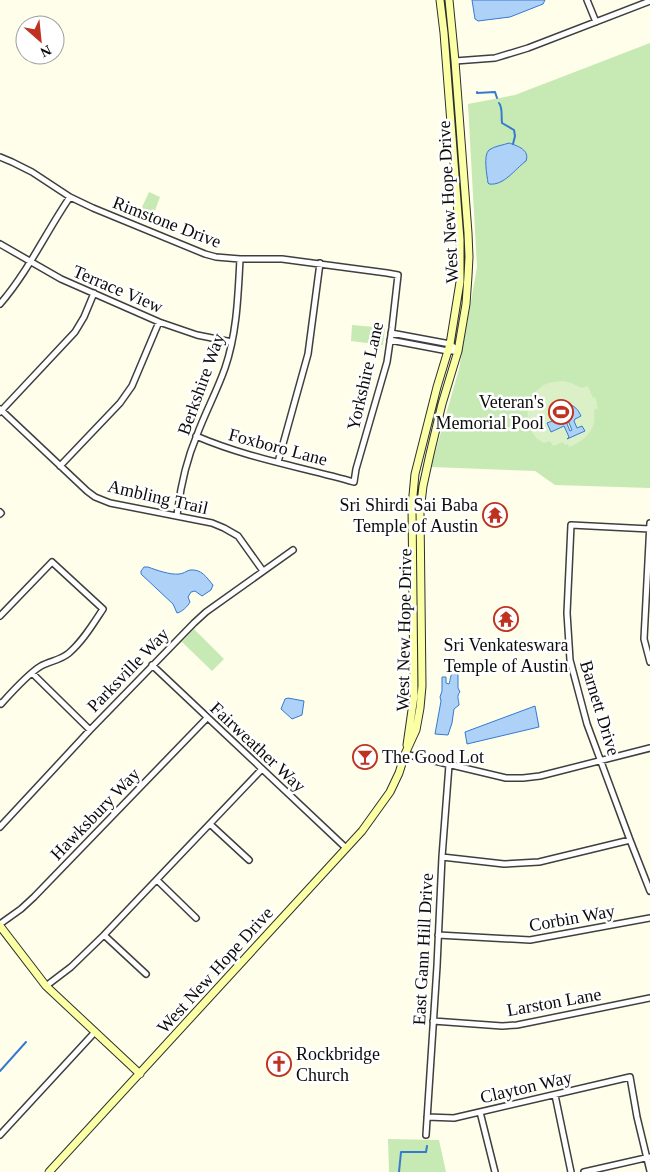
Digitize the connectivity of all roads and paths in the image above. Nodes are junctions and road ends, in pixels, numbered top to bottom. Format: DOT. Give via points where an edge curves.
graph roads {
  1 [pos="440,0"];
  2 [pos="449,0"];
  3 [pos="587,0"];
  4 [pos="650,1"];
  5 [pos="596,22"];
  6 [pos="455,61"];
  7 [pos="0,157"];
  8 [pos="70,196"];
  9 [pos="0,244"];
  10 [pos="240,259"];
  11 [pos="30,262"];
  12 [pos="320,263"];
  13 [pos="398,275"];
  14 [pos="94,293"];
  15 [pos="0,304"];
  16 [pos="159,322"];
  17 [pos="391,334"];
  18 [pos="390,340"];
  19 [pos="232,342"];
  20 [pos="449,348"];
  21 [pos="458,351"];
  22 [pos="1,411"];
  23 [pos="196,436"];
  24 [pos="278,462"];
  25 [pos="60,466"];
  26 [pos="354,482"];
  27 [pos="177,516"];
  28 [pos="650,523"];
  29 [pos="650,529"];
  30 [pos="293,550"];
  31 [pos="263,571"];
  32 [pos="648,582"];
  33 [pos="0,616"];
  34 [pos="650,662"];
  35 [pos="152,665"];
  36 [pos="32,673"];
  37 [pos="0,703"];
  38 [pos="207,718"];
  39 [pos="90,730"];
  40 [pos="650,748"];
  41 [pos="405,754"];
  42 [pos="600,761"];
  43 [pos="449,765"];
  44 [pos="262,769"];
  45 [pos="210,824"];
  46 [pos="0,827"];
  47 [pos="630,840"];
  48 [pos="346,848"];
  49 [pos="442,857"];
  50 [pos="248,860"];
  51 [pos="156,880"];
  52 [pos="650,891"];
  53 [pos="196,918"];
  54 [pos="650,918"];
  55 [pos="0,925"];
  56 [pos="104,935"];
  57 [pos="438,935"];
  58 [pos="146,974"];
  59 [pos="46,986"];
  60 [pos="650,998"];
  61 [pos="433,1021"];
  62 [pos="95,1032"];
  63 [pos="140,1074"];
  64 [pos="555,1095"];
  65 [pos="480,1112"];
  66 [pos="427,1117"];
  67 [pos="0,1135"];
  68 [pos="426,1135"];
  69 [pos="648,1157"];
  70 [pos="650,1171"];
  71 [pos="49,1172"];
  72 [pos="495,1172"];
  73 [pos="571,1172"];
  74 [pos="584,1172"];
  1 -- 20 [label="main road, West New Hope Drive" via="461,254 460,282"];
  2 -- 6 [label="main road, West New Hope Drive"];
  3 -- 5 [label="street"];
  4 -- 5 [label="street"];
  5 -- 6 [label="street" via="495,58"];
  6 -- 21 [label="main road, West New Hope Drive" via="469,257"];
  7 -- 8 [label="street, Rimstone Drive"];
  8 -- 10 [label="street, Rimstone Drive" via="205,254"];
  8 -- 11 [label="street"];
  9 -- 11 [label="street, Terrace View"];
  10 -- 12 [label="street, Rimstone Drive"];
  10 -- 19 [label="street, Berkshire Way"];
  11 -- 14 [label="street, Terrace View"];
  11 -- 15 [label="street"];
  12 -- 13 [label="street, Rimstone Drive"];
  12 -- 24 [label="street" via="308,354"];
  13 -- 17 [label="street, Yorkshire Lane"];
  14 -- 16 [label="street, Terrace View"];
  14 -- 22 [label="street" via="75,332"];
  16 -- 19 [label="street, Terrace View"];
  16 -- 25 [label="street" via="132,386 120,404"];
  17 -- 18 [label="street, Yorkshire Lane"];
  17 -- 20 [label="street"];
  18 -- 20 [label="street"];
  18 -- 26 [label="street, Yorkshire Lane"];
  19 -- 23 [label="street, Berkshire Way"];
  20 -- 21 [label="street"];
  20 -- 41 [label="main road, West New Hope Drive" via="415,474 412,506 414,696"];
  21 -- 41 [label="main road, West New Hope Drive" via="423,486 420,511 422,686 416,730"];
  22 -- 25 [label="street, Ambling Trail"];
  23 -- 24 [label="street, Foxboro Lane" via="221,447"];
  23 -- 27 [label="street, Berkshire Way"];
  24 -- 26 [label="street, Foxboro Lane"];
  25 -- 27 [label="street, Ambling Trail" via="94,497"];
  27 -- 31 [label="street, Ambling Trail" via="212,523 238,536"];
  28 -- 29 [label="street"];
  29 -- 32 [label="street"];
  29 -- 42 [label="street, Barnett Drive" via="571,526 567,613 570,660"];
  30 -- 31 [label="street, Parksville Way"];
  31 -- 35 [label="street, Parksville Way" via="206,612"];
  32 -- 34 [label="street" via="644,639"];
  33 -- 36 [label="street" via="52,562 103,609 69,654"];
  35 -- 38 [label="street, Fairweather Way"];
  35 -- 39 [label="street, Parksville Way"];
  36 -- 37 [label="street"];
  36 -- 39 [label="street"];
  38 -- 44 [label="street, Fairweather Way"];
  38 -- 55 [label="street, Hawksbury Way" via="34,897"];
  39 -- 46 [label="street, Parksville Way"];
  40 -- 42 [label="street"];
  41 -- 43 [label="street"];
  41 -- 48 [label="main road, West New Hope Drive" via="390,792 362,832"];
  42 -- 43 [label="street" via="523,778 506,778"];
  42 -- 47 [label="street, Barnett Drive"];
  43 -- 49 [label="street, East Gann Hill Drive"];
  44 -- 45 [label="street"];
  44 -- 48 [label="street, Fairweather Way"];
  45 -- 50 [label="street"];
  45 -- 51 [label="street"];
  47 -- 49 [label="street" via="539,862 504,864"];
  47 -- 52 [label="street, Barnett Drive"];
  48 -- 63 [label="main road, West New Hope Drive"];
  49 -- 57 [label="street, East Gann Hill Drive"];
  51 -- 53 [label="street"];
  51 -- 56 [label="street"];
  54 -- 57 [label="street, Corbin Way" via="530,940"];
  55 -- 59 [label="main road"];
  56 -- 58 [label="street"];
  56 -- 59 [label="street"];
  57 -- 61 [label="street, East Gann Hill Drive"];
  59 -- 62 [label="main road"];
  60 -- 61 [label="street, Larston Lane" via="517,1026"];
  61 -- 66 [label="street, East Gann Hill Drive"];
  62 -- 63 [label="main road"];
  62 -- 67 [label="street"];
  63 -- 71 [label="main road, West New Hope Drive"];
  64 -- 65 [label="street, Clayton Way"];
  64 -- 69 [label="street, Clayton Way" via="630,1077"];
  64 -- 73 [label="street"];
  65 -- 66 [label="street, Clayton Way" via="454,1118"];
  65 -- 72 [label="street"];
  66 -- 68 [label="street, East Gann Hill Drive"];
  69 -- 70 [label="street"];
  69 -- 74 [label="street"];
}
